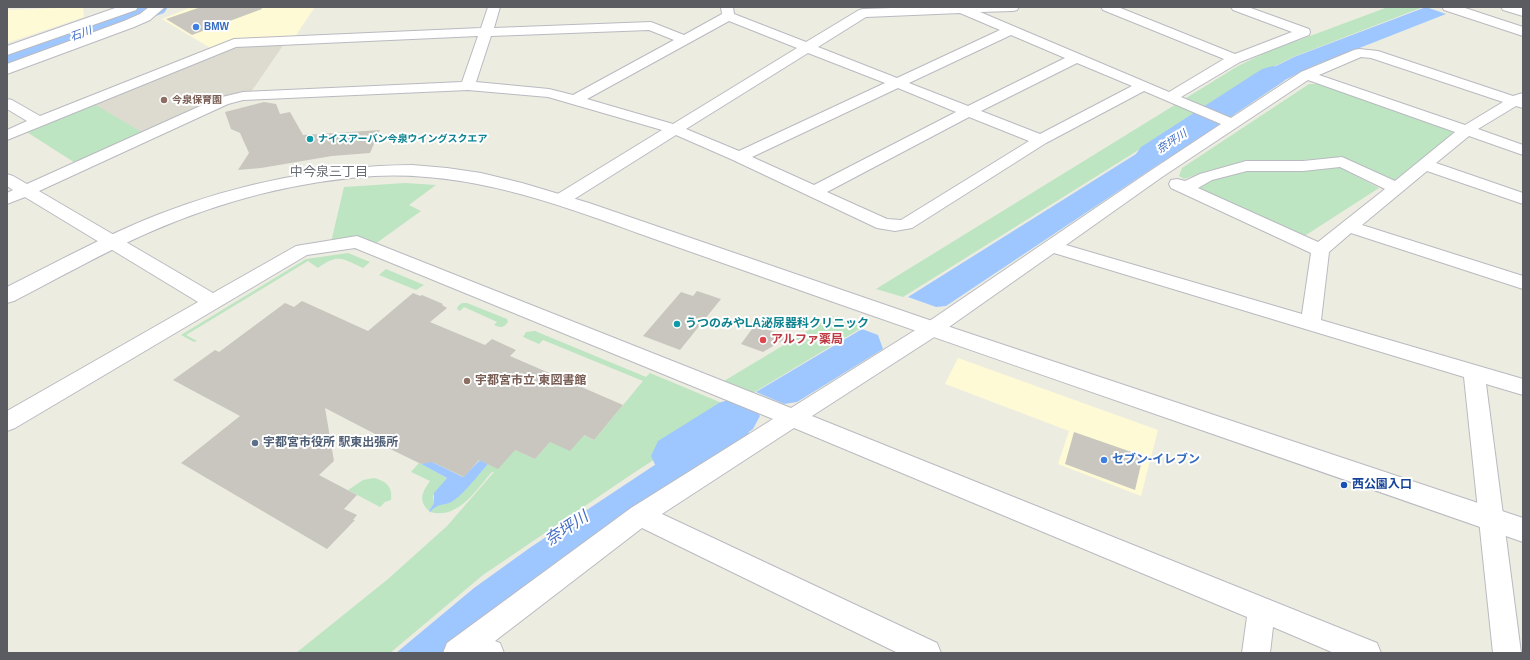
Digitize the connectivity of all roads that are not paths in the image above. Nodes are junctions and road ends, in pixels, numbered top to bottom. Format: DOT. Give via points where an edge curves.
graph roads {
  1 [pos="131,7"];
  2 [pos="158,7"];
  3 [pos="494,7"];
  4 [pos="1013,7"];
  5 [pos="1107,7"];
  6 [pos="1237,7"];
  7 [pos="1449,7"];
  8 [pos="1507,7"];
  9 [pos="962,10"];
  10 [pos="727,11"];
  11 [pos="1523,12"];
  12 [pos="1011,30"];
  13 [pos="486,32"];
  14 [pos="1523,32"];
  15 [pos="684,40"];
  16 [pos="808,47"];
  17 [pos="7,51"];
  18 [pos="1076,58"];
  19 [pos="1235,59"];
  20 [pos="7,69"];
  21 [pos="1306,75"];
  22 [pos="898,83"];
  23 [pos="468,86"];
  24 [pos="1143,86"];
  25 [pos="1170,97"];
  26 [pos="575,100"];
  27 [pos="1520,100"];
  28 [pos="7,103"];
  29 [pos="968,111"];
  30 [pos="39,122"];
  31 [pos="1233,124"];
  32 [pos="674,129"];
  33 [pos="1467,130"];
  34 [pos="7,135"];
  35 [pos="1041,140"];
  36 [pos="1523,150"];
  37 [pos="739,157"];
  38 [pos="1425,165"];
  39 [pos="1156,174"];
  40 [pos="7,179"];
  41 [pos="1186,188"];
  42 [pos="1397,188"];
  43 [pos="25,191"];
  44 [pos="814,192"];
  45 [pos="7,199"];
  46 [pos="562,199"];
  47 [pos="1523,199"];
  48 [pos="1350,226"];
  49 [pos="114,242"];
  50 [pos="1051,246"];
  51 [pos="1320,250"];
  52 [pos="1523,283"];
  53 [pos="7,296"];
  54 [pos="212,301"];
  55 [pos="1311,324"];
  56 [pos="932,329"];
  57 [pos="1474,373"];
  58 [pos="1523,387"];
  59 [pos="791,418"];
  60 [pos="7,422"];
  61 [pos="640,515"];
  62 [pos="1492,519"];
  63 [pos="1523,530"];
  64 [pos="1261,610"];
  65 [pos="472,649"];
  66 [pos="927,653"];
  67 [pos="1256,653"];
  68 [pos="1367,653"];
  69 [pos="1507,653"];
  1 -- 17 [label="street"];
  2 -- 20 [label="street" via="145,17 129,24"];
  3 -- 13 [label="street"];
  4 -- 9 [label="street"];
  5 -- 19 [label="street"];
  6 -- 19 [label="street" via="1304,32"];
  7 -- 14 [label="street"];
  8 -- 11 [label="street"];
  9 -- 12 [label="street"];
  9 -- 16 [label="street" via="863,14"];
  10 -- 15 [label="street"];
  10 -- 16 [label="street"];
  12 -- 18 [label="street"];
  12 -- 22 [label="street"];
  13 -- 15 [label="street" via="651,26"];
  13 -- 23 [label="street"];
  13 -- 30 [label="street" via="234,43"];
  15 -- 26 [label="street"];
  16 -- 22 [label="street"];
  16 -- 32 [label="street"];
  18 -- 24 [label="street"];
  18 -- 29 [label="street"];
  19 -- 25 [label="street"];
  21 -- 27 [label="street" via="1359,53 1373,54"];
  21 -- 31 [label="street"];
  21 -- 33 [label="street"];
  22 -- 29 [label="street"];
  22 -- 37 [label="street"];
  23 -- 26 [label="street" via="549,92"];
  23 -- 43 [label="street" via="243,96 223,101"];
  24 -- 25 [label="street"];
  24 -- 35 [label="street"];
  25 -- 31 [label="street"];
  26 -- 32 [label="street"];
  27 -- 33 [label="street"];
  28 -- 30 [label="street"];
  29 -- 35 [label="street"];
  29 -- 44 [label="street"];
  30 -- 34 [label="street"];
  31 -- 39 [label="street"];
  32 -- 37 [label="street"];
  32 -- 46 [label="street"];
  33 -- 36 [label="street"];
  33 -- 38 [label="street"];
  35 -- 44 [label="street" via="906,224 883,224"];
  37 -- 44 [label="street"];
  38 -- 42 [label="street"];
  38 -- 47 [label="street"];
  39 -- 41 [label="street"];
  39 -- 50 [label="street"];
  40 -- 43 [label="street"];
  41 -- 42 [label="street" via="1206,177 1246,166 1303,166 1342,162"];
  41 -- 51 [label="street"];
  42 -- 48 [label="street"];
  43 -- 45 [label="street"];
  43 -- 49 [label="street"];
  46 -- 49 [label="street" via="482,178 415,170 378,170 302,179 258,189 189,210"];
  46 -- 56 [label="street"];
  48 -- 51 [label="street"];
  48 -- 52 [label="street"];
  49 -- 53 [label="street"];
  49 -- 54 [label="street"];
  50 -- 55 [label="street"];
  50 -- 56 [label="street"];
  51 -- 55 [label="street"];
  54 -- 59 [label="street" via="302,250 357,242"];
  54 -- 60 [label="street"];
  55 -- 57 [label="street"];
  56 -- 59 [label="street"];
  56 -- 62 [label="street"];
  57 -- 58 [label="street"];
  57 -- 62 [label="street"];
  59 -- 61 [label="street"];
  59 -- 64 [label="street"];
  61 -- 65 [label="street"];
  61 -- 66 [label="street"];
  62 -- 63 [label="street"];
  62 -- 69 [label="street"];
  64 -- 67 [label="street"];
  64 -- 68 [label="street"];
}
